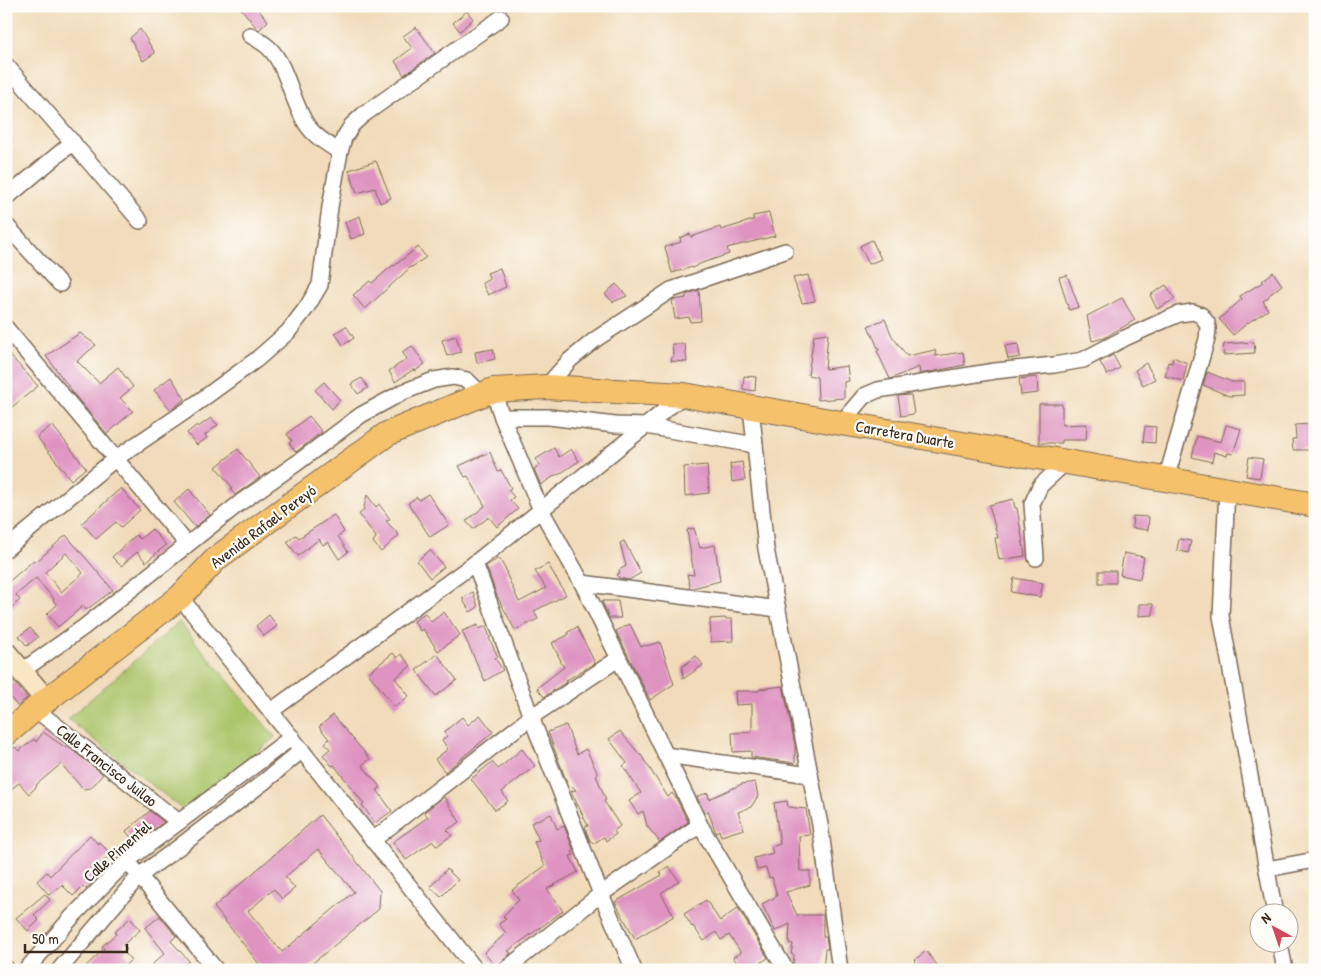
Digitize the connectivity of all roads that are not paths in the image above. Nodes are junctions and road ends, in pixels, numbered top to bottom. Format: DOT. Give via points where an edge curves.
graph roads {
  1 [pos="501,18"];
  2 [pos="250,35"];
  3 [pos="6,64"];
  4 [pos="73,142"];
  5 [pos="340,152"];
  6 [pos="6,198"];
  7 [pos="140,221"];
  8 [pos="6,226"];
  9 [pos="785,250"];
  10 [pos="60,284"];
  11 [pos="8,332"];
  12 [pos="546,387"];
  13 [pos="488,392"];
  14 [pos="684,395"];
  15 [pos="751,407"];
  16 [pos="502,417"];
  17 [pos="841,423"];
  18 [pos="646,426"];
  19 [pos="755,446"];
  20 [pos="115,459"];
  21 [pos="1066,462"];
  22 [pos="1166,479"];
  23 [pos="1227,490"];
  24 [pos="1315,505"];
  25 [pos="541,510"];
  26 [pos="187,544"];
  27 [pos="6,549"];
  28 [pos="1036,558"];
  29 [pos="474,564"];
  30 [pos="582,583"];
  31 [pos="180,597"];
  32 [pos="778,609"];
  33 [pos="6,653"];
  34 [pos="618,659"];
  35 [pos="22,672"];
  36 [pos="41,705"];
  37 [pos="271,711"];
  38 [pos="532,717"];
  39 [pos="6,734"];
  40 [pos="292,737"];
  41 [pos="302,750"];
  42 [pos="665,755"];
  43 [pos="810,775"];
  44 [pos="179,822"];
  45 [pos="700,825"];
  46 [pos="374,840"];
  47 [pos="1315,860"];
  48 [pos="127,861"];
  49 [pos="1267,869"];
  50 [pos="139,876"];
  51 [pos="600,894"];
  52 [pos="1273,904"];
  53 [pos="1282,954"];
  54 [pos="26,970"];
  55 [pos="59,970"];
  56 [pos="216,970"];
  57 [pos="476,970"];
  58 [pos="505,970"];
  59 [pos="634,970"];
  60 [pos="786,970"];
  61 [pos="840,970"];
  62 [pos="1285,970"];
  1 -- 5 [label="street" via="363,115 352,125"];
  2 -- 5 [label="street" via="270,48 280,63 296,106 308,127"];
  3 -- 4 [label="street"];
  4 -- 6 [label="street"];
  4 -- 7 [label="street"];
  5 -- 20 [label="street" via="320,285 288,332 256,360"];
  8 -- 10 [label="street"];
  9 -- 12 [label="street" via="671,290 596,338"];
  11 -- 20 [label="street"];
  12 -- 13 [label="main road, Carretera Duarte"];
  12 -- 14 [label="main road, Carretera Duarte"];
  13 -- 16 [label="street"];
  13 -- 26 [label="street" via="467,380 453,377 434,380 403,392 361,415"];
  13 -- 31 [label="main road, Avenida Rafael Pereyó" via="387,434 217,558"];
  14 -- 15 [label="main road, Carretera Duarte"];
  14 -- 18 [label="street"];
  15 -- 17 [label="main road, Carretera Duarte"];
  15 -- 19 [label="street"];
  16 -- 18 [label="street"];
  16 -- 25 [label="street"];
  17 -- 21 [label="main road, Carretera Duarte"];
  17 -- 22 [label="street" via="864,396 878,390 1083,360 1165,320 1193,312 1208,323 1208,339"];
  18 -- 19 [label="street"];
  18 -- 25 [label="street"];
  19 -- 32 [label="street" via="766,549"];
  20 -- 26 [label="street"];
  20 -- 27 [label="street"];
  21 -- 22 [label="main road, Carretera Duarte"];
  21 -- 28 [label="street" via="1040,486 1032,504"];
  22 -- 23 [label="main road, Carretera Duarte"];
  23 -- 24 [label="main road, Carretera Duarte"];
  23 -- 49 [label="street" via="1221,616"];
  25 -- 29 [label="street"];
  25 -- 30 [label="street"];
  26 -- 35 [label="street"];
  29 -- 37 [label="street"];
  29 -- 38 [label="street"];
  30 -- 32 [label="street"];
  30 -- 34 [label="street"];
  31 -- 36 [label="main road, Avenida Rafael Pereyó"];
  31 -- 37 [label="street"];
  32 -- 43 [label="street"];
  33 -- 35 [label="street, Calle Francisco Juilao"];
  34 -- 38 [label="street"];
  34 -- 42 [label="street"];
  35 -- 36 [label="street, Calle Francisco Juilao"];
  36 -- 39 [label="main road, Avenida Rafael Pereyó"];
  36 -- 44 [label="street, Calle Francisco Juilao"];
  37 -- 40 [label="street"];
  38 -- 46 [label="street"];
  38 -- 51 [label="street"];
  40 -- 41 [label="street"];
  40 -- 44 [label="street, Calle Pimentel"];
  41 -- 46 [label="street"];
  41 -- 50 [label="street, Calle Pimentel"];
  42 -- 43 [label="street"];
  42 -- 45 [label="street"];
  43 -- 61 [label="street"];
  44 -- 48 [label="street, Calle Pimentel"];
  45 -- 51 [label="street"];
  45 -- 60 [label="street"];
  46 -- 57 [label="street"];
  47 -- 49 [label="street"];
  48 -- 50 [label="street"];
  48 -- 54 [label="street, Calle Pimentel"];
  49 -- 52 [label="street"];
  50 -- 55 [label="street, Calle Pimentel"];
  50 -- 56 [label="street"];
  51 -- 58 [label="street"];
  51 -- 59 [label="street"];
  53 -- 62 [label="street"];
}
